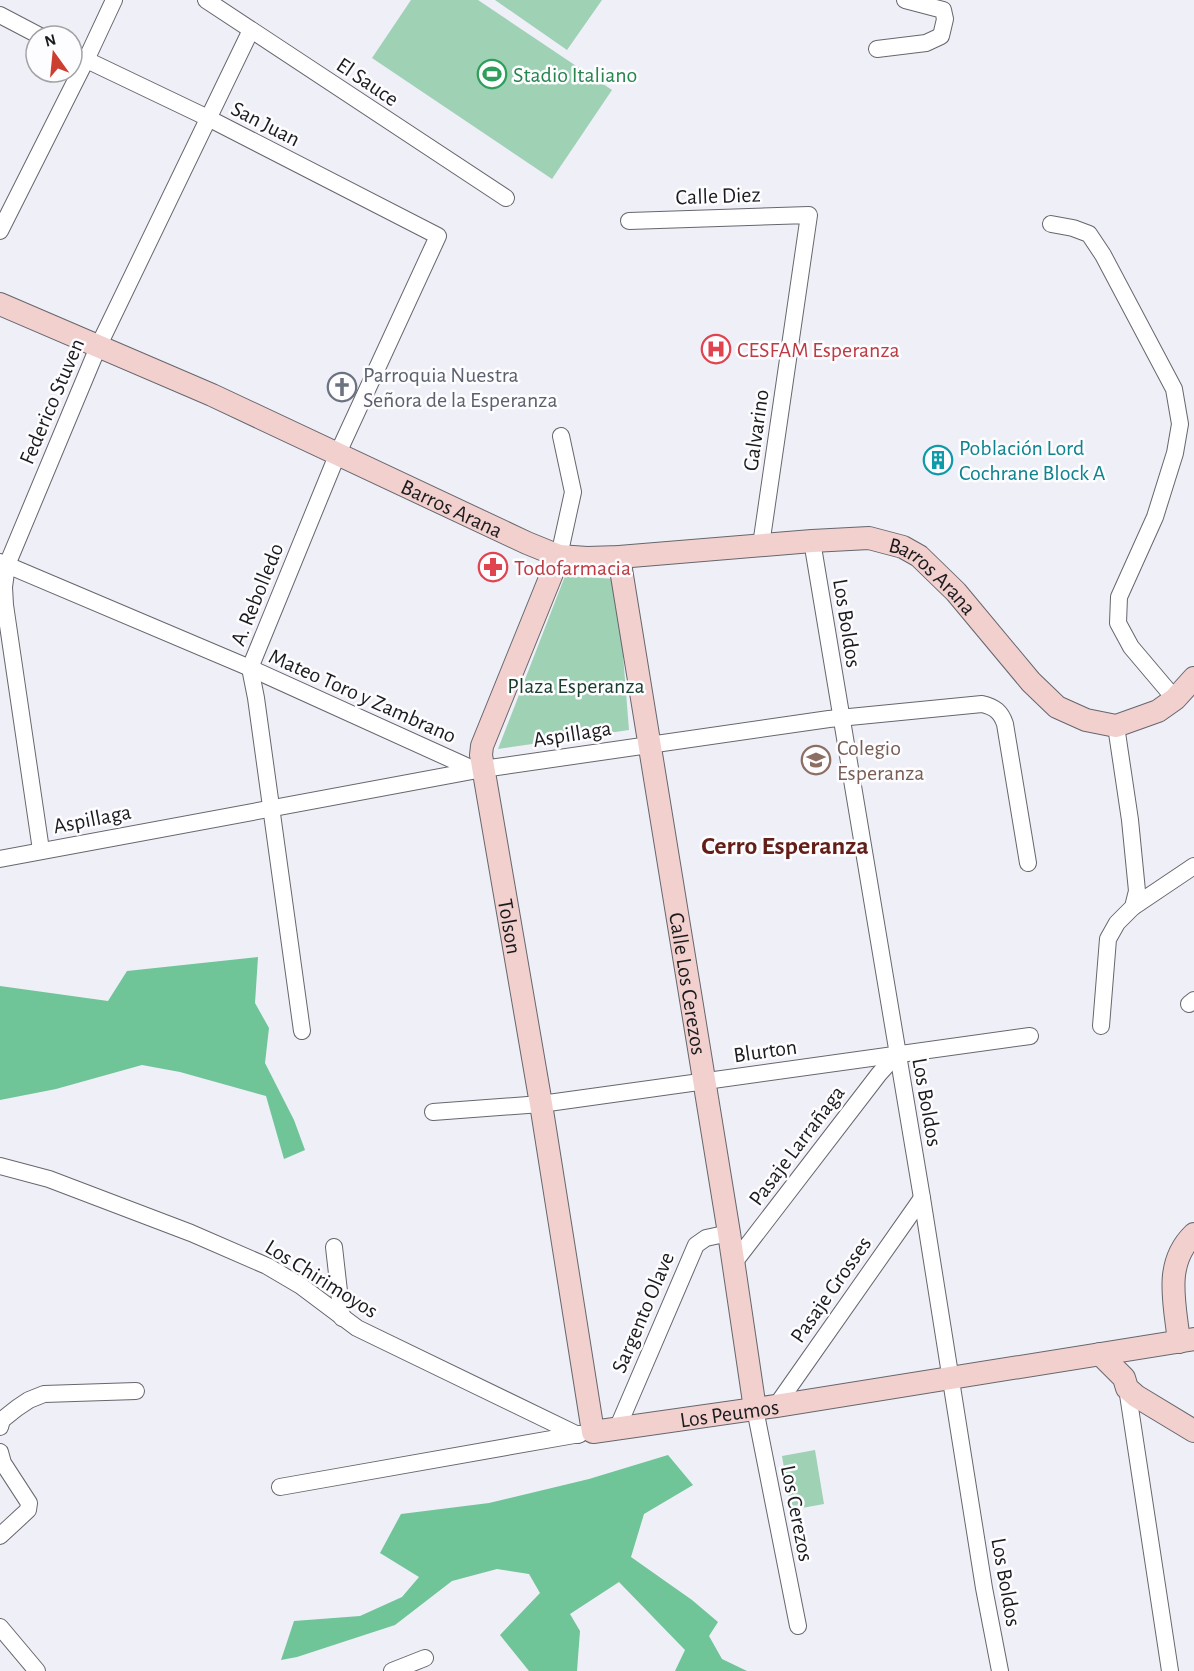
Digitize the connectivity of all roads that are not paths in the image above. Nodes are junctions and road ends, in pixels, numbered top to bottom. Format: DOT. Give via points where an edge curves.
graph roads {
  1 [pos="114,0"];
  2 [pos="206,0"];
  3 [pos="905,0"];
  4 [pos="0,15"];
  5 [pos="24,28"];
  6 [pos="251,30"];
  7 [pos="84,48"];
  8 [pos="877,49"];
  9 [pos="84,58"];
  10 [pos="66,84"];
  11 [pos="208,118"];
  12 [pos="506,198"];
  13 [pos="809,214"];
  14 [pos="629,221"];
  15 [pos="1051,224"];
  16 [pos="0,231"];
  17 [pos="438,236"];
  18 [pos="0,304"];
  19 [pos="98,347"];
  20 [pos="561,436"];
  21 [pos="338,453"];
  22 [pos="812,541"];
  23 [pos="761,545"];
  24 [pos="559,556"];
  25 [pos="619,557"];
  26 [pos="4,563"];
  27 [pos="250,668"];
  28 [pos="1194,678"];
  29 [pos="1175,699"];
  30 [pos="840,718"];
  31 [pos="1116,726"];
  32 [pos="649,744"];
  33 [pos="479,769"];
  34 [pos="270,808"];
  35 [pos="41,850"];
  36 [pos="0,859"];
  37 [pos="1028,863"];
  38 [pos="1194,866"];
  39 [pos="1133,907"];
  40 [pos="1101,1026"];
  41 [pos="302,1031"];
  42 [pos="1030,1036"];
  43 [pos="897,1054"];
  44 [pos="703,1082"];
  45 [pos="541,1104"];
  46 [pos="434,1112"];
  47 [pos="0,1166"];
  48 [pos="922,1198"];
  49 [pos="729,1233"];
  50 [pos="1194,1233"];
  51 [pos="334,1247"];
  52 [pos="733,1264"];
  53 [pos="342,1318"];
  54 [pos="1186,1341"];
  55 [pos="1130,1350"];
  56 [pos="1100,1354"];
  57 [pos="951,1378"];
  58 [pos="1125,1383"];
  59 [pos="136,1391"];
  60 [pos="765,1408"];
  61 [pos="0,1427"];
  62 [pos="617,1429"];
  63 [pos="1194,1431"];
  64 [pos="585,1433"];
  65 [pos="0,1452"];
  66 [pos="280,1487"];
  67 [pos="0,1536"];
  68 [pos="798,1626"];
  69 [pos="0,1627"];
  70 [pos="425,1658"];
  71 [pos="37,1671"];
  72 [pos="392,1671"];
  73 [pos="1000,1671"];
  74 [pos="1170,1671"];
  1 -- 7 [label="street"];
  2 -- 6 [label="street, El Sauce"];
  3 -- 8 [label="street" via="943,10 941,36 926,43"];
  4 -- 5 [label="street"];
  6 -- 11 [label="street, Federico Stuven"];
  6 -- 12 [label="street, El Sauce"];
  9 -- 11 [label="street, San Juan"];
  10 -- 16 [label="street"];
  11 -- 17 [label="street, San Juan"];
  11 -- 19 [label="street, Federico Stuven"];
  13 -- 14 [label="street, Calle Diez"];
  13 -- 23 [label="street, Galvarino"];
  15 -- 29 [label="street" via="1089,234 1174,389 1180,424 1175,453 1155,517 1119,597 1118,623 1131,647"];
  17 -- 21 [label="street, A. Rebolledo"];
  18 -- 19 [label="street, Barros Arana"];
  19 -- 21 [label="street, Barros Arana"];
  19 -- 26 [label="street, Federico Stuven"];
  20 -- 24 [label="street, Tolson" via="573,492"];
  21 -- 24 [label="street, Barros Arana"];
  21 -- 27 [label="street, A. Rebolledo"];
  22 -- 23 [label="street, Barros Arana"];
  22 -- 30 [label="street, Los Boldos"];
  22 -- 31 [label="street, Barros Arana" via="869,538 903,547 919,556 956,592 1031,682 1057,707 1086,720"];
  23 -- 25 [label="street, Barros Arana"];
  24 -- 25 [label="street, Barros Arana"];
  24 -- 33 [label="street, Tolson" via="482,746"];
  25 -- 32 [label="street, Calle Los Cerezos"];
  26 -- 27 [label="street, Mateo Toro y Zambrano"];
  26 -- 35 [label="street, Federico Stuven" via="5,605"];
  27 -- 33 [label="street, Mateo Toro y Zambrano"];
  27 -- 34 [label="street, A. Rebolledo"];
  28 -- 29 [label="street"];
  29 -- 31 [label="street" via="1158,711"];
  30 -- 32 [label="street, Aspillaga"];
  30 -- 37 [label="street, Aspillaga" via="982,704 997,709 1005,724"];
  30 -- 43 [label="street, Los Boldos"];
  31 -- 39 [label="street" via="1137,891"];
  32 -- 33 [label="street, Aspillaga"];
  32 -- 44 [label="street, Calle Los Cerezos"];
  33 -- 34 [label="street, Aspillaga"];
  33 -- 45 [label="street, Tolson"];
  34 -- 35 [label="street, Aspillaga"];
  34 -- 41 [label="street, A. Rebolledo"];
  35 -- 36 [label="street, Aspillaga"];
  38 -- 39 [label="street"];
  39 -- 40 [label="street" via="1108,939"];
  42 -- 43 [label="street, Blurton"];
  43 -- 44 [label="street, Blurton"];
  43 -- 48 [label="street, Los Boldos"];
  43 -- 52 [label="street, Pasaje Larrañaga"];
  44 -- 45 [label="street, Blurton"];
  44 -- 49 [label="street, Calle Los Cerezos"];
  45 -- 46 [label="street, Blurton"];
  45 -- 64 [label="street, Tolson"];
  47 -- 53 [label="street, Los Chirimoyos" via="49,1179 267,1266"];
  48 -- 57 [label="street, Los Boldos"];
  48 -- 60 [label="street, Pasaje Grosses"];
  49 -- 52 [label="street, Calle Los Cerezos"];
  49 -- 62 [label="street, Sargento Olave" via="706,1238 696,1245"];
  50 -- 54 [label="street" via="1174,1263 1173,1280"];
  51 -- 53 [label="street"];
  52 -- 60 [label="street, Calle Los Cerezos"];
  53 -- 64 [label="street, Los Chirimoyos"];
  54 -- 55 [label="street, Los Peumos"];
  55 -- 56 [label="street, Los Peumos"];
  55 -- 58 [label="street"];
  56 -- 57 [label="street, Los Peumos"];
  56 -- 58 [label="street"];
  57 -- 60 [label="street, Los Peumos"];
  57 -- 73 [label="street, Los Boldos"];
  58 -- 63 [label="street" via="1144,1402"];
  58 -- 74 [label="street"];
  59 -- 61 [label="street" via="44,1394 16,1408"];
  60 -- 62 [label="street, Los Peumos"];
  60 -- 68 [label="street, Los Cerezos"];
  62 -- 64 [label="street, Los Peumos"];
  64 -- 66 [label="street, Los Peumos"];
  65 -- 67 [label="street" via="13,1481 29,1503 28,1510"];
  69 -- 71 [label="street"];
  70 -- 72 [label="street"];
}
